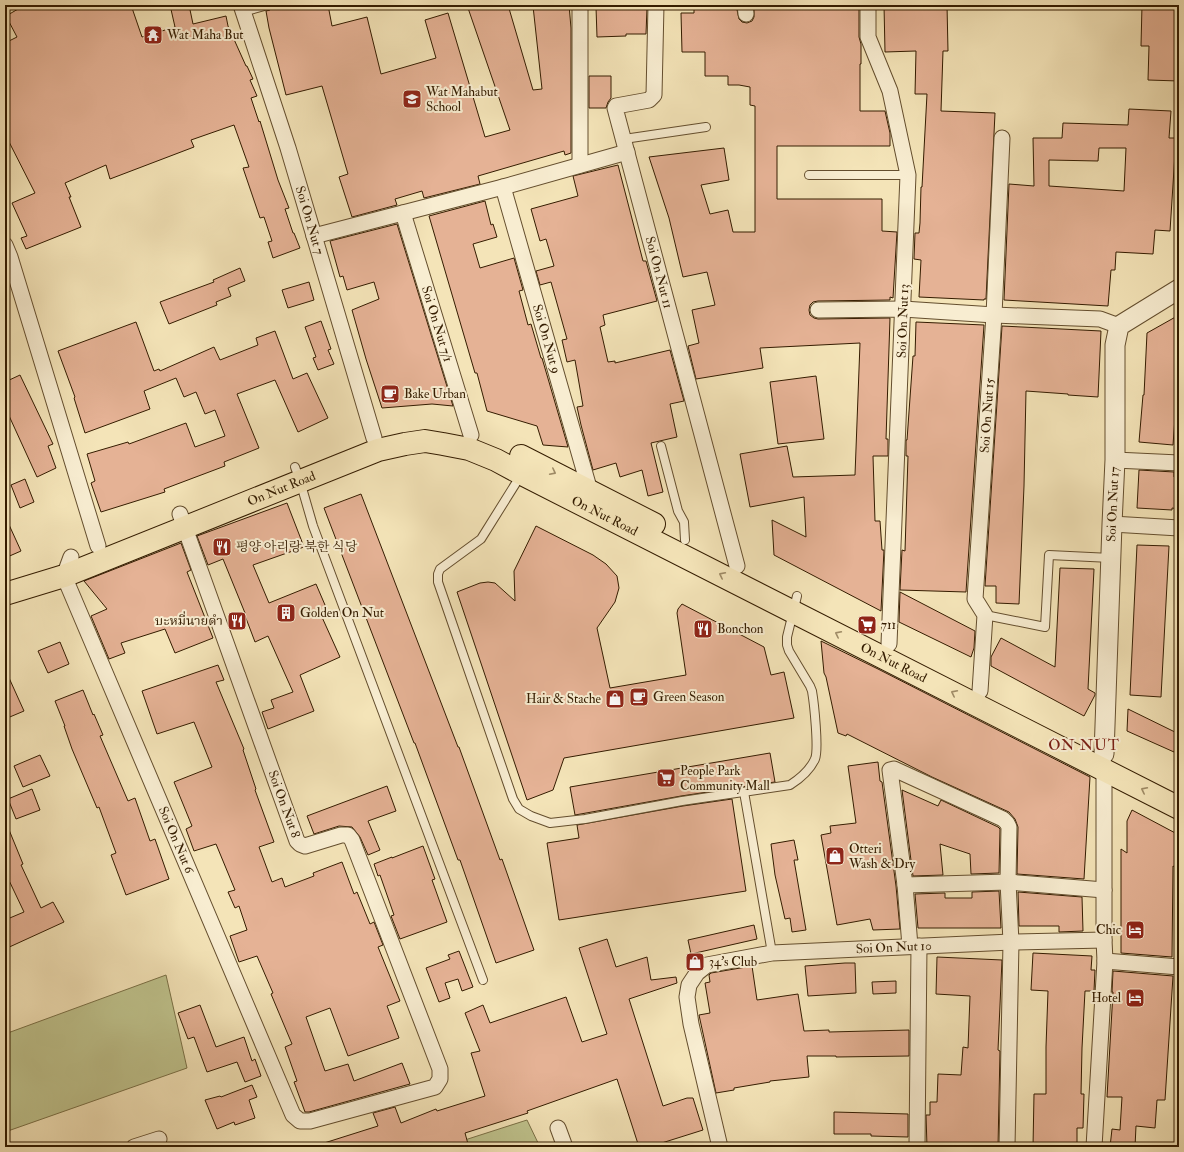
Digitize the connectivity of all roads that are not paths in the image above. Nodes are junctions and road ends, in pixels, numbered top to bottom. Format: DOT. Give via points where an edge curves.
graph roads {
  1 [pos="268,5"];
  2 [pos="580,5"];
  3 [pos="656,5"];
  4 [pos="868,5"];
  5 [pos="242,8"];
  6 [pos="706,127"];
  7 [pos="1002,138"];
  8 [pos="625,146"];
  9 [pos="580,165"];
  10 [pos="809,175"];
  11 [pos="908,175"];
  12 [pos="503,187"];
  13 [pos="402,213"];
  14 [pos="314,236"];
  15 [pos="5,245"];
  16 [pos="1179,289"];
  17 [pos="904,309"];
  18 [pos="818,310"];
  19 [pos="994,315"];
  20 [pos="1119,326"];
  21 [pos="470,435"];
  22 [pos="374,438"];
  23 [pos="661,446"];
  24 [pos="1116,460"];
  25 [pos="1179,462"];
  26 [pos="526,468"];
  27 [pos="297,474"];
  28 [pos="590,491"];
  29 [pos="182,520"];
  30 [pos="1112,524"];
  31 [pos="1179,528"];
  32 [pos="684,540"];
  33 [pos="98,546"];
  34 [pos="1111,558"];
  35 [pos="68,566"];
  36 [pos="737,566"];
  37 [pos="5,581"];
  38 [pos="5,594"];
  39 [pos="795,604"];
  40 [pos="984,615"];
  41 [pos="889,644"];
  42 [pos="980,691"];
  43 [pos="1104,762"];
  44 [pos="1179,791"];
  45 [pos="744,792"];
  46 [pos="1179,808"];
  47 [pos="1008,882"];
  48 [pos="905,885"];
  49 [pos="1104,890"];
  50 [pos="1104,940"];
  51 [pos="1011,942"];
  52 [pos="915,946"];
  53 [pos="772,953"];
  54 [pos="1105,961"];
  55 [pos="1179,967"];
  56 [pos="483,980"];
  57 [pos="300,1121"];
  58 [pos="558,1128"];
  59 [pos="159,1139"];
  60 [pos="134,1147"];
  61 [pos="565,1147"];
  62 [pos="720,1147"];
  63 [pos="917,1147"];
  64 [pos="1007,1147"];
  65 [pos="1094,1147"];
  1 -- 5 [label="lane"];
  2 -- 9 [label="street"];
  3 -- 8 [label="street, Soi On Nut 11" via="654,95 649,100 615,107"];
  4 -- 11 [label="street, Soi On Nut 13" via="868,37 890,91"];
  5 -- 14 [label="street, Soi On Nut 7"];
  6 -- 8 [label="lane"];
  7 -- 19 [label="street, Soi On Nut 15"];
  8 -- 9 [label="street"];
  8 -- 36 [label="street, Soi On Nut 11"];
  9 -- 12 [label="street"];
  10 -- 11 [label="lane"];
  11 -- 17 [label="street, Soi On Nut 13"];
  12 -- 13 [label="street"];
  12 -- 28 [label="street, Soi On Nut 9"];
  13 -- 14 [label="street"];
  13 -- 21 [label="street, Soi On Nut 7/1"];
  14 -- 22 [label="street, Soi On Nut 7"];
  15 -- 33 [label="street"];
  16 -- 20 [label="street"];
  17 -- 18 [label="street"];
  17 -- 19 [label="street"];
  17 -- 41 [label="street, Soi On Nut 13"];
  19 -- 20 [label="street" via="1100,318"];
  19 -- 40 [label="street, Soi On Nut 15" via="975,599"];
  20 -- 24 [label="street, Soi On Nut 17" via="1115,345"];
  21 -- 22 [label="main road, On Nut Road" via="425,428"];
  21 -- 26 [label="main road, On Nut Road" via="500,446"];
  22 -- 27 [label="main road, On Nut Road" via="360,442"];
  23 -- 32 [label="lane" via="678,511 684,522"];
  24 -- 25 [label="street"];
  24 -- 30 [label="street, Soi On Nut 17"];
  26 -- 27 [label="main road, On Nut Road" via="469,449 425,441 378,450"];
  26 -- 28 [label="main road, On Nut Road, one-way"];
  39 -- 26 [label="main road, On Nut Road, one-way"];
  26 -- 45 [label="lane" via="481,539 440,569 438,574 438,582 513,799 519,809 550,823"];
  27 -- 29 [label="main road, On Nut Road"];
  27 -- 56 [label="lane" via="313,526"];
  28 -- 32 [label="main road, On Nut Road"];
  29 -- 33 [label="main road, On Nut Road"];
  29 -- 35 [label="main road, On Nut Road"];
  29 -- 57 [label="street, Soi On Nut 8" via="297,841 305,846 341,835 348,835 352,840 440,1069 440,1079 435,1087 310,1121"];
  30 -- 31 [label="street"];
  30 -- 34 [label="street, Soi On Nut 17"];
  32 -- 36 [label="main road, On Nut Road"];
  33 -- 35 [label="main road, On Nut Road"];
  34 -- 40 [label="lane" via="1049,555 1045,627"];
  34 -- 43 [label="street, Soi On Nut 17"];
  35 -- 37 [label="main road, On Nut Road"];
  35 -- 38 [label="main road, On Nut Road"];
  35 -- 57 [label="street, Soi On Nut 6" via="293,1115"];
  36 -- 39 [label="main road, On Nut Road"];
  39 -- 41 [label="main road, On Nut Road"];
  43 -- 39 [label="main road, On Nut Road, one-way"];
  39 -- 45 [label="lane" via="787,645 812,691 816,757 801,778 790,785"];
  40 -- 42 [label="street, Soi On Nut 15"];
  41 -- 42 [label="main road, On Nut Road"];
  42 -- 43 [label="main road, On Nut Road"];
  43 -- 44 [label="main road, On Nut Road"];
  46 -- 43 [label="main road, On Nut Road, one-way"];
  43 -- 49 [label="street"];
  45 -- 53 [label="lane"];
  47 -- 48 [label="street"];
  47 -- 48 [label="street" via="1007,823 894,768 890,770"];
  47 -- 49 [label="street"];
  47 -- 51 [label="street"];
  48 -- 52 [label="street"];
  49 -- 50 [label="street"];
  50 -- 51 [label="street, Soi On Nut 10"];
  50 -- 54 [label="street"];
  51 -- 52 [label="street, Soi On Nut 10"];
  51 -- 64 [label="street"];
  52 -- 53 [label="street, Soi On Nut 10"];
  52 -- 63 [label="street"];
  53 -- 62 [label="street, Soi On Nut 10" via="707,965 696,973 689,985 687,997 691,1024"];
  54 -- 55 [label="street"];
  54 -- 65 [label="street"];
  58 -- 61 [label="street"];
  59 -- 60 [label="street"];
}
